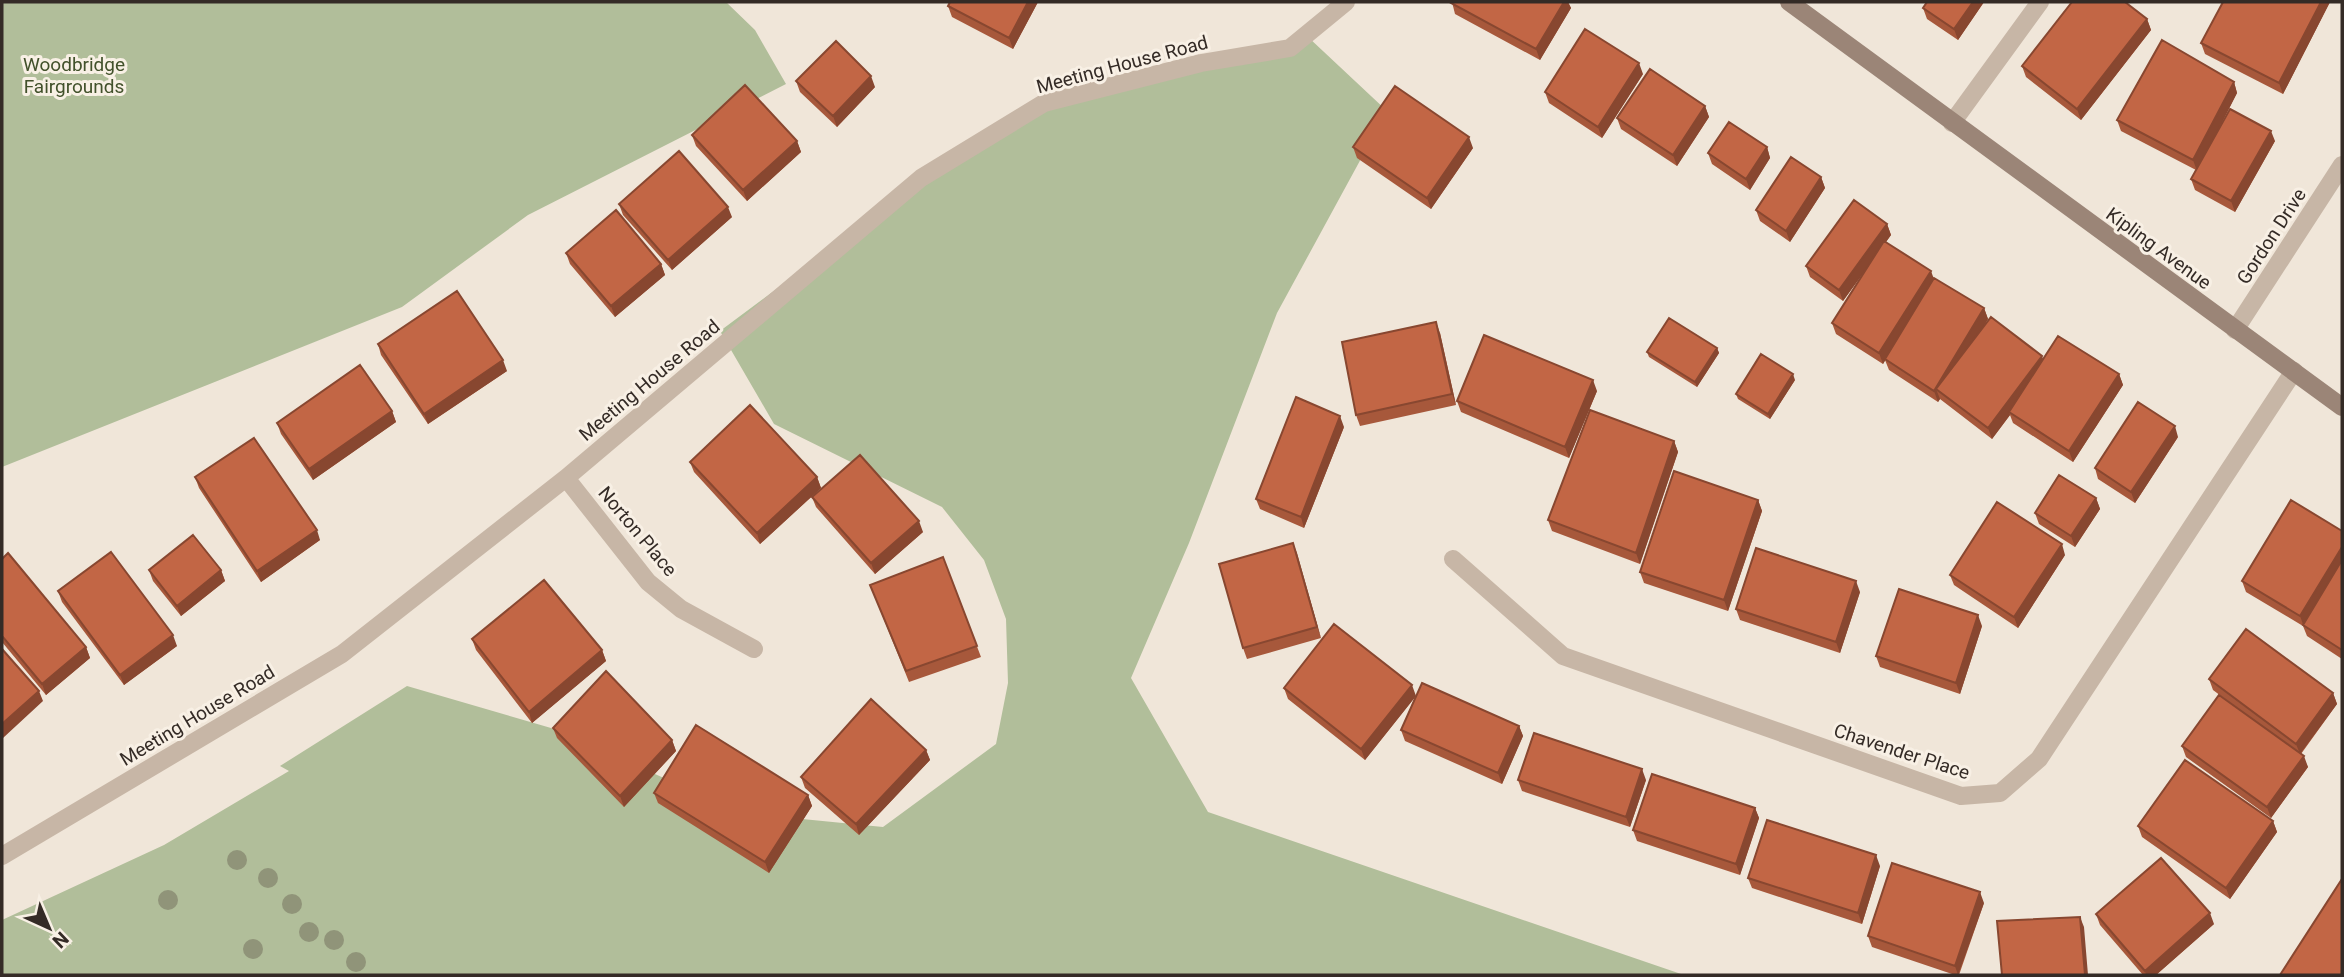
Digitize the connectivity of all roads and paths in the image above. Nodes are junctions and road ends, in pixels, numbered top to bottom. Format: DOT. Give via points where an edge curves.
graph roads {
  1 [pos="1346,2"];
  2 [pos="1789,2"];
  3 [pos="2040,2"];
  4 [pos="1952,123"];
  5 [pos="2342,165"];
  6 [pos="2235,330"];
  7 [pos="2294,371"];
  8 [pos="2342,407"];
  9 [pos="566,478"];
  10 [pos="1453,559"];
  11 [pos="754,649"];
  12 [pos="2,856"];
  1 -- 9 [label="street, Meeting House Road" via="1290,48 1201,62 1044,103 921,178"];
  2 -- 4 [label="street, Kipling Avenue"];
  3 -- 4 [label="street"];
  4 -- 6 [label="street, Kipling Avenue"];
  5 -- 6 [label="street, Gordon Drive"];
  6 -- 7 [label="street, Kipling Avenue"];
  7 -- 8 [label="street, Kipling Avenue"];
  7 -- 10 [label="street, Chavender Place" via="2039,759 2000,793 1961,796 1563,656"];
  9 -- 11 [label="street, Norton Place" via="648,582 681,609"];
  9 -- 12 [label="street, Meeting House Road" via="342,654"];
}
